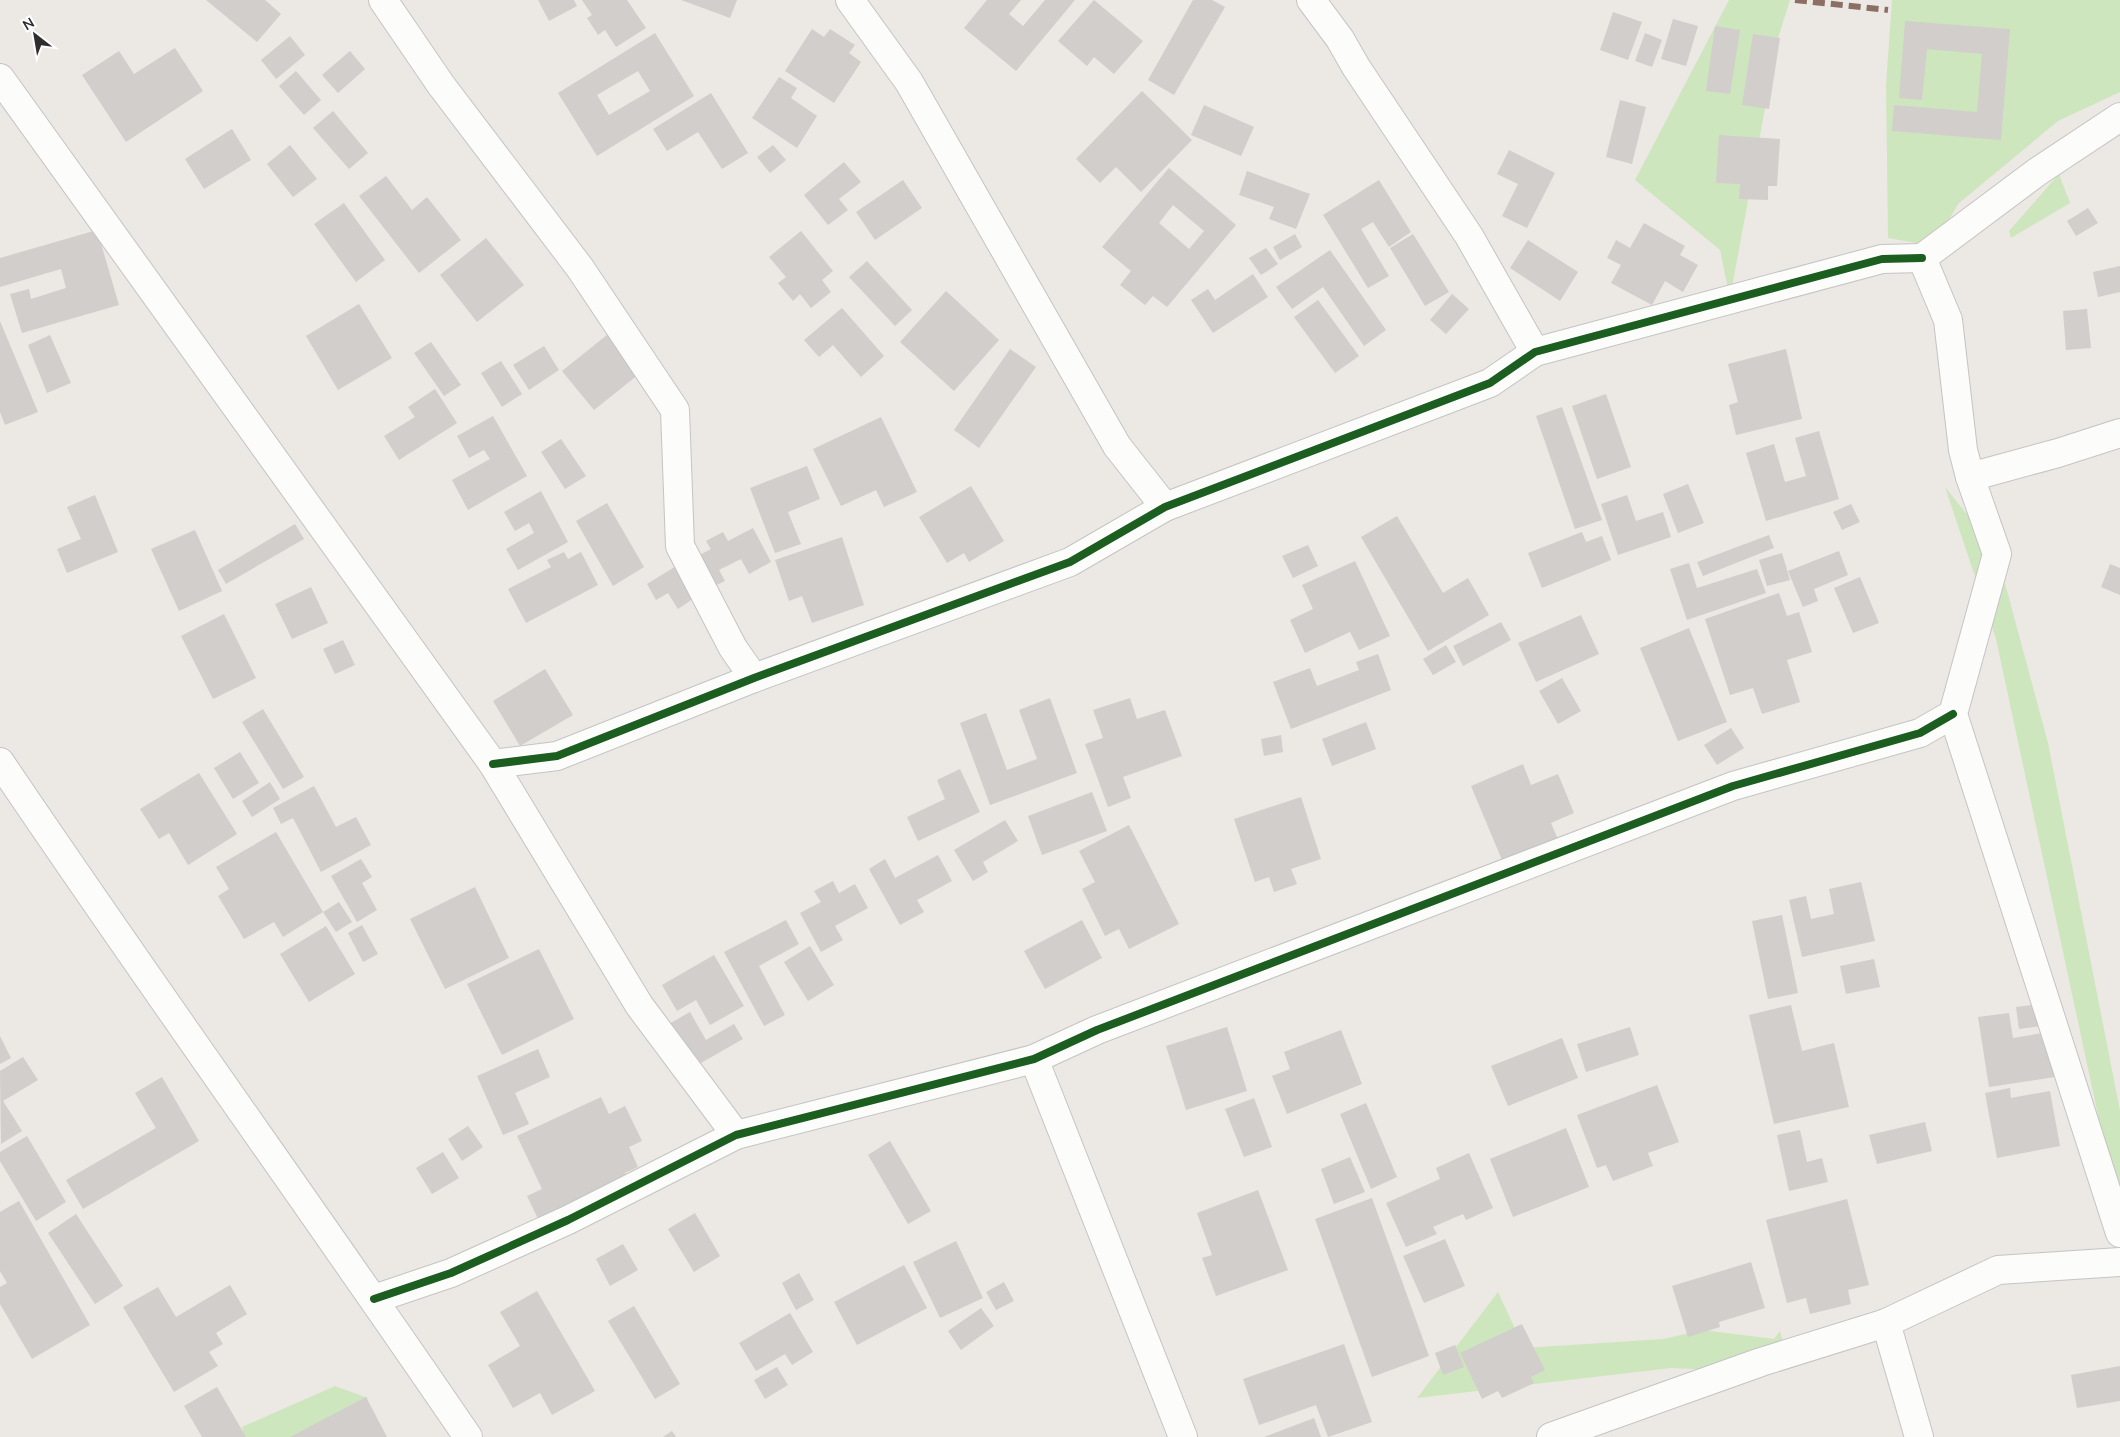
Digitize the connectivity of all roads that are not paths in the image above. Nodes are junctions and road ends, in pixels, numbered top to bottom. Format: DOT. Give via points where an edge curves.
graph roads {
  1 [pos="383,0"];
  2 [pos="850,0"];
  3 [pos="1311,0"];
  4 [pos="0,78"];
  5 [pos="2120,117"];
  6 [pos="1922,258"];
  7 [pos="1535,352"];
  8 [pos="2120,433"];
  9 [pos="1970,477"];
  10 [pos="1165,507"];
  11 [pos="754,678"];
  12 [pos="1953,714"];
  13 [pos="0,762"];
  14 [pos="493,764"];
  15 [pos="1034,1059"];
  16 [pos="736,1135"];
  17 [pos="2120,1233"];
  18 [pos="2120,1262"];
  19 [pos="374,1299"];
  20 [pos="1886,1323"];
  21 [pos="468,1437"];
  22 [pos="1183,1437"];
  23 [pos="1551,1437"];
  24 [pos="1920,1437"];
  1 -- 11 [label="street" via="441,85 580,268 675,410 680,546 733,648"];
  2 -- 10 [label="street" via="909,82 1117,446"];
  3 -- 7 [label="street" via="1469,236"];
  4 -- 14 [label="street"];
  5 -- 6 [label="street" via="2037,172"];
  6 -- 7 [label="street" via="1882,258"];
  6 -- 9 [label="street" via="1948,320 1963,450"];
  7 -- 10 [label="street" via="1490,383"];
  8 -- 9 [label="street"];
  9 -- 12 [label="street" via="1997,554"];
  10 -- 11 [label="street" via="1070,562"];
  11 -- 14 [label="street" via="557,756"];
  12 -- 15 [label="street" via="1920,733 1733,786 1097,1030"];
  12 -- 17 [label="street"];
  13 -- 19 [label="street"];
  14 -- 16 [label="street" via="638,1006"];
  15 -- 16 [label="street"];
  15 -- 22 [label="street"];
  16 -- 19 [label="street" via="451,1273"];
  18 -- 20 [label="street" via="1998,1270"];
  19 -- 21 [label="street"];
  20 -- 23 [label="street" via="1761,1362"];
  20 -- 24 [label="street"];
}
